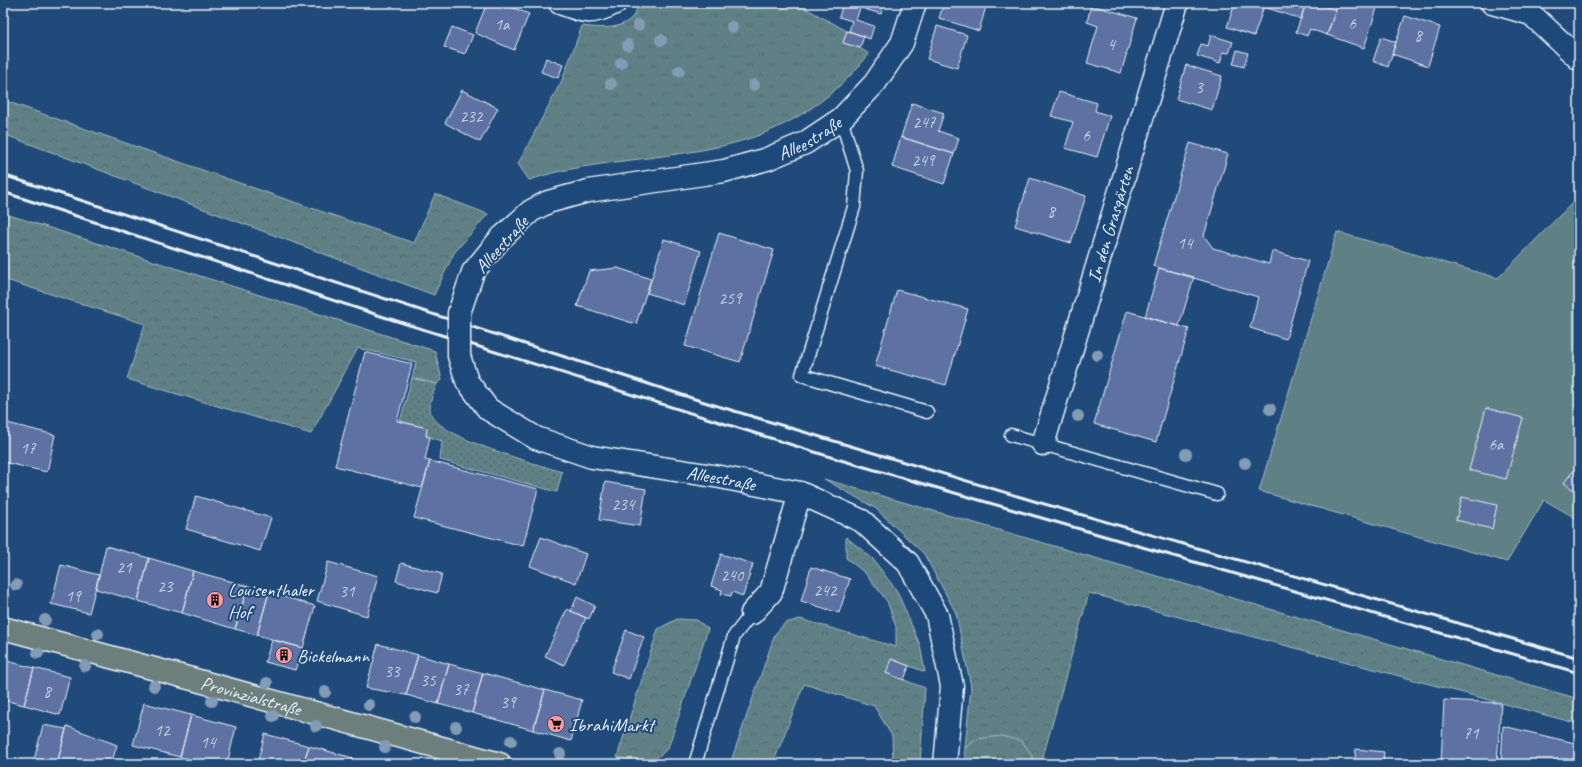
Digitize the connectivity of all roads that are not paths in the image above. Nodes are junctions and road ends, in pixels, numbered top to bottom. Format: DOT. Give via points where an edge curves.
graph roads {
  1 [pos="560,3"];
  2 [pos="915,3"];
  3 [pos="1177,3"];
  4 [pos="1492,3"];
  5 [pos="605,6"];
  6 [pos="1533,8"];
  7 [pos="1579,59"];
  8 [pos="840,119"];
  9 [pos="927,412"];
  10 [pos="1011,435"];
  11 [pos="1043,444"];
  12 [pos="800,493"];
  13 [pos="1217,494"];
  14 [pos="752,613"];
  15 [pos="3,628"];
  16 [pos="500,764"];
  17 [pos="694,764"];
  18 [pos="945,764"];
  1 -- 5 [label="street" via="585,12"];
  2 -- 8 [label="street, Alleestraße" via="902,43 875,83"];
  3 -- 11 [label="street, In den Grasgärten"];
  4 -- 6 [label="street"];
  6 -- 7 [label="street"];
  8 -- 9 [label="lane" via="857,171 854,208 802,375"];
  8 -- 12 [label="street, Alleestraße, bridge" via="805,143 767,159 731,169 588,191 548,202 531,211 500,239 473,272 460,313 459,356 467,381 488,409 536,438 592,457 720,477"];
  10 -- 11 [label="lane"];
  11 -- 13 [label="lane"];
  12 -- 14 [label="street" via="771,592"];
  12 -- 18 [label="street, Alleestraße" via="862,521 908,563 937,615 952,686"];
  14 -- 17 [label="lane" via="734,636"];
  15 -- 16 [label="main road, Provinzialstraße"];
}
